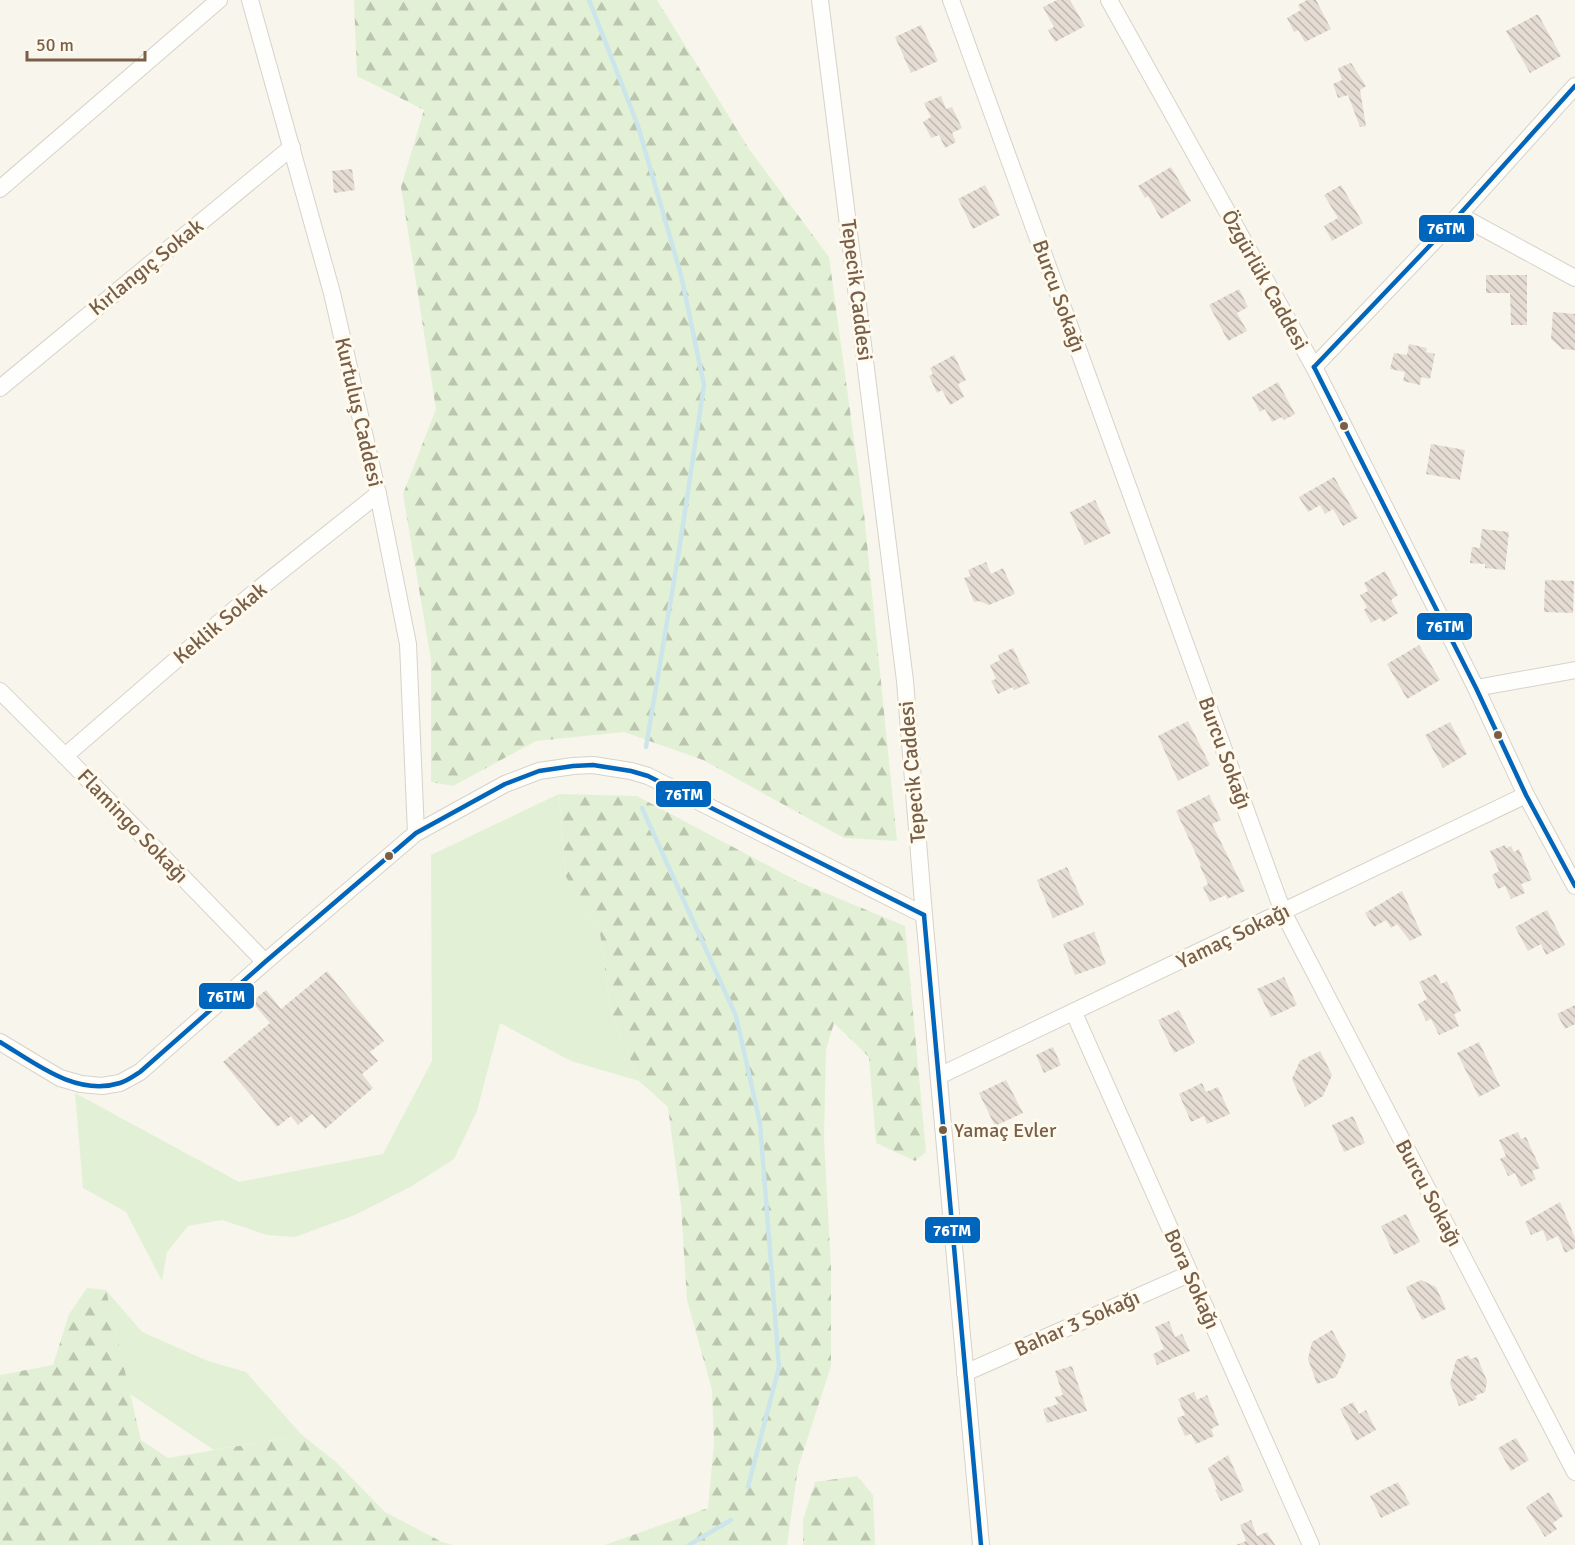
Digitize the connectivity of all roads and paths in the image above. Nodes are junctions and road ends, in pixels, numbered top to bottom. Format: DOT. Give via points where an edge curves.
graph roads {
  1 [pos="219,0"];
  2 [pos="250,0"];
  3 [pos="951,0"];
  4 [pos="1109,0"];
  5 [pos="825,1"];
  6 [pos="1575,86"];
  7 [pos="292,147"];
  8 [pos="0,189"];
  9 [pos="1459,215"];
  10 [pos="1575,278"];
  11 [pos="1314,367"];
  12 [pos="0,388"];
  13 [pos="378,494"];
  14 [pos="1575,670"];
  15 [pos="1476,688"];
  16 [pos="0,692"];
  17 [pos="65,756"];
  18 [pos="1526,795"];
  19 [pos="416,833"];
  20 [pos="1575,886"];
  21 [pos="1283,912"];
  22 [pos="924,915"];
  23 [pos="265,962"];
  24 [pos="1074,1013"];
  25 [pos="0,1042"];
  26 [pos="939,1076"];
  27 [pos="1189,1274"];
  28 [pos="965,1373"];
  29 [pos="1575,1472"];
  30 [pos="981,1545"];
  31 [pos="1311,1545"];
  1 -- 8 [label="street"];
  2 -- 7 [label="street, Kurtuluş Caddesi"];
  3 -- 21 [label="street, Burcu Sokağı"];
  4 -- 11 [label="street, Özgürlük Caddesi"];
  5 -- 22 [label="street, Tepecik Caddesi" via="905,681"];
  6 -- 9 [label="street"];
  7 -- 12 [label="street, Kırlangıç Sokak"];
  7 -- 13 [label="street, Kurtuluş Caddesi" via="332,293"];
  9 -- 10 [label="street"];
  9 -- 11 [label="street"];
  11 -- 15 [label="street, Özgürlük Caddesi"];
  13 -- 17 [label="street, Keklik Sokak" via="251,595"];
  13 -- 19 [label="street, Kurtuluş Caddesi" via="408,644"];
  14 -- 15 [label="street"];
  15 -- 18 [label="street, Özgürlük Caddesi"];
  16 -- 17 [label="street, Flamingo Sokağı"];
  17 -- 23 [label="street, Flamingo Sokağı"];
  18 -- 20 [label="street, Özgürlük Caddesi"];
  18 -- 21 [label="street, Yamaç Sokağı"];
  19 -- 22 [label="street" via="505,784 539,771 593,765 622,769 648,776"];
  19 -- 23 [label="street"];
  21 -- 24 [label="street, Yamaç Sokağı"];
  21 -- 29 [label="street, Burcu Sokağı"];
  22 -- 26 [label="street, Tepecik Caddesi"];
  23 -- 25 [label="street" via="140,1072 120,1083 102,1086 60,1078"];
  24 -- 26 [label="street, Yamaç Sokağı"];
  24 -- 27 [label="street, Bora Sokağı"];
  26 -- 28 [label="street, Tepecik Caddesi"];
  27 -- 28 [label="street, Bahar 3 Sokağı"];
  27 -- 31 [label="street, Bora Sokağı"];
  28 -- 30 [label="street, Tepecik Caddesi"];
}
